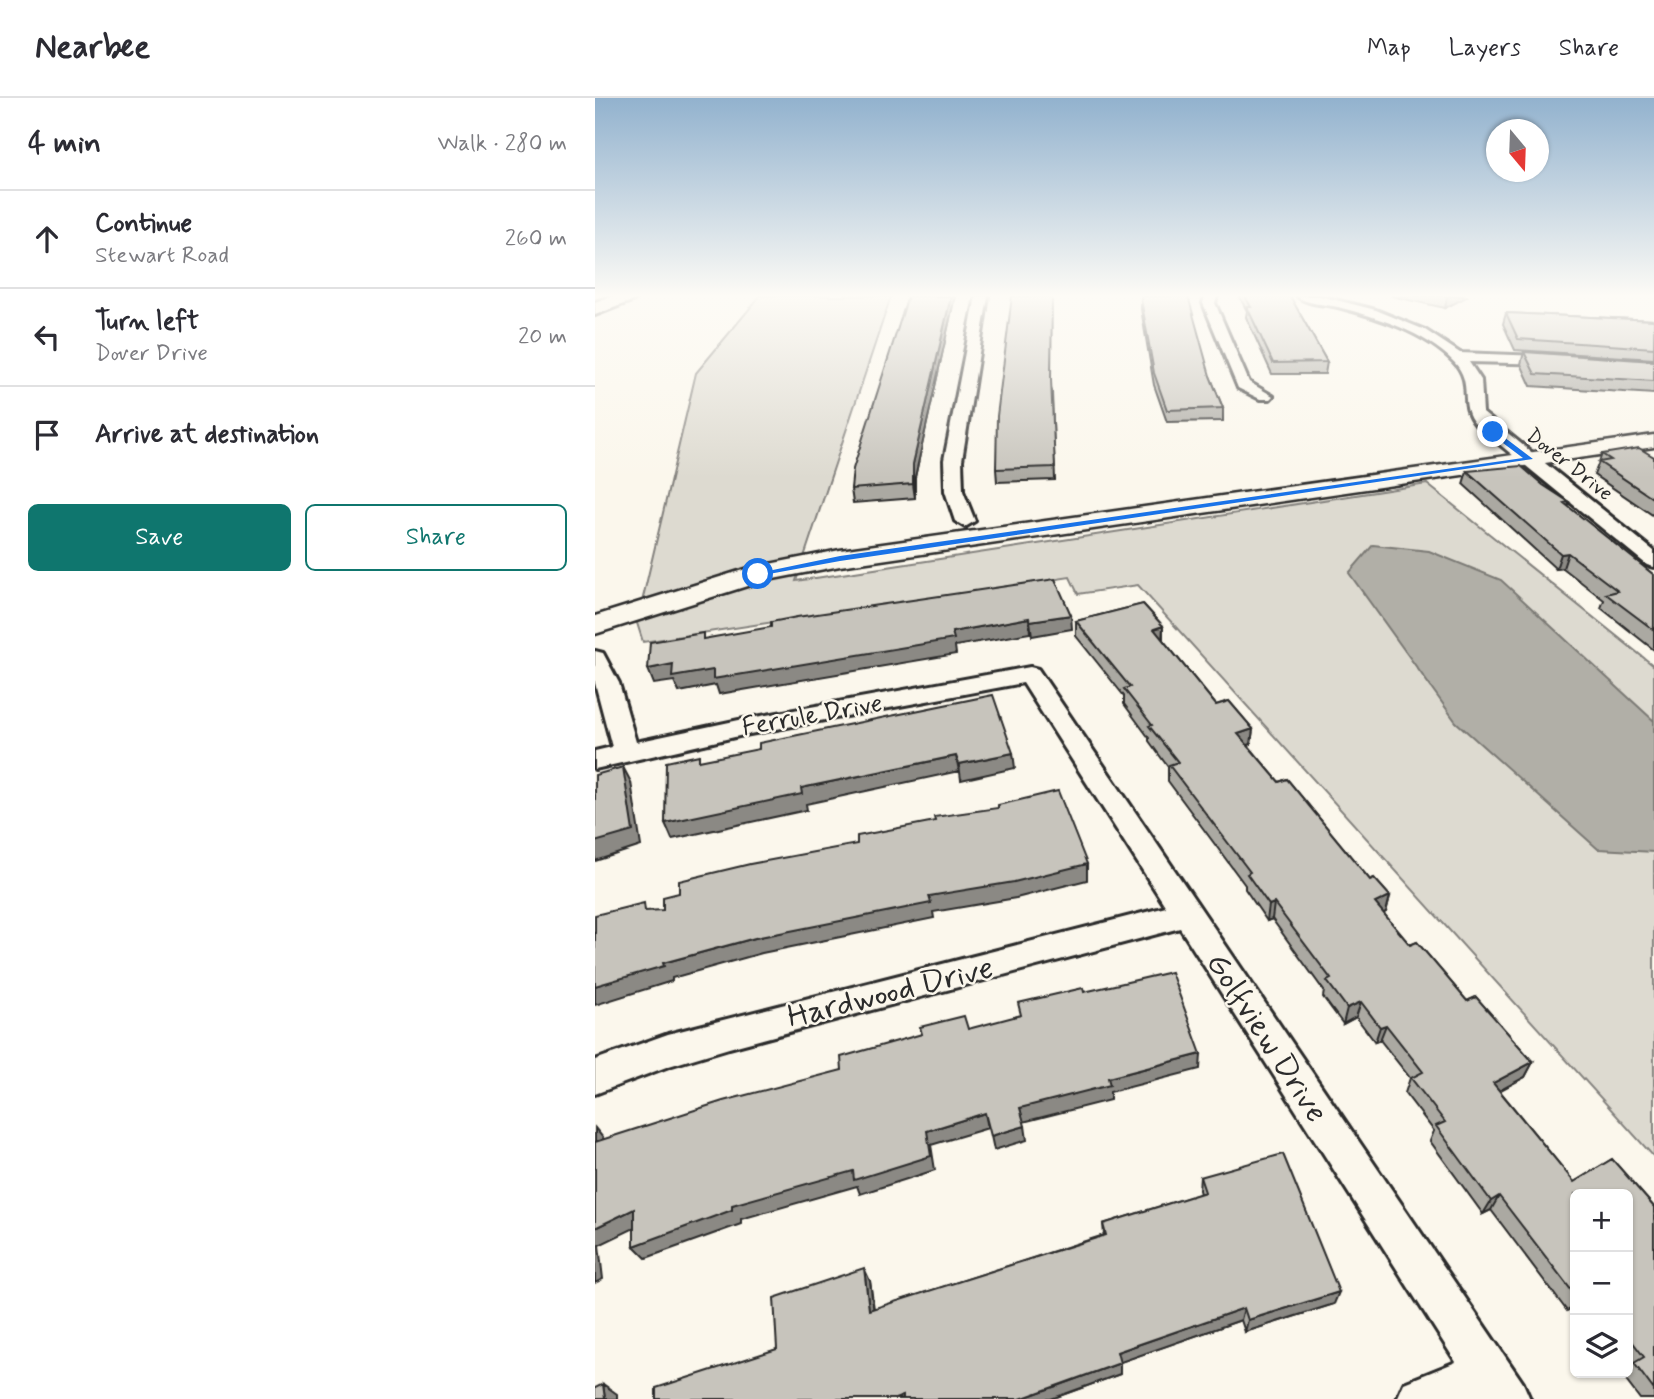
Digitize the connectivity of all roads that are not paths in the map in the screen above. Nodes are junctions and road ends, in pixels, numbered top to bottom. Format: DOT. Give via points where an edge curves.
graph roads {
  1 [pos="971,357"];
  2 [pos="1231,357"];
  3 [pos="1456,357"];
  4 [pos="1467,357"];
  5 [pos="1507,357"];
  6 [pos="1573,360"];
  7 [pos="1265,396"];
  8 [pos="1654,427"];
  9 [pos="1654,441"];
  10 [pos="1520,452"];
  11 [pos="965,521"];
  12 [pos="1654,561"];
  13 [pos="607,597"];
  14 [pos="595,625"];
  15 [pos="595,658"];
  16 [pos="1030,674"];
  17 [pos="626,752"];
  18 [pos="595,760"];
  19 [pos="1187,914"];
  20 [pos="595,1077"];
  21 [pos="1498,1385"];
  22 [pos="1420,1399"];
  1 -- 11 [label="street" via="953,460 954,491"];
  2 -- 7 [label="street" via="1243,385"];
  3 -- 4 [label="street"];
  3 -- 10 [label="street, Dover Drive" via="1474,381 1475,413"];
  5 -- 6 [label="street"];
  8 -- 10 [label="street"];
  9 -- 10 [label="street"];
  10 -- 11 [label="street"];
  10 -- 12 [label="street, Dover Drive"];
  10 -- 14 [label="street" via="840,558 758,574"];
  11 -- 13 [label="street" via="810,543"];
  15 -- 17 [label="street" via="607,682"];
  16 -- 17 [label="street, Ferrule Drive"];
  16 -- 19 [label="street, Golfview Drive"];
  17 -- 18 [label="street, Ferrule Drive"];
  19 -- 20 [label="street, Hardwood Drive" via="729,1032"];
  19 -- 21 [label="street, Golfview Drive"];
  21 -- 22 [label="street"];
}
